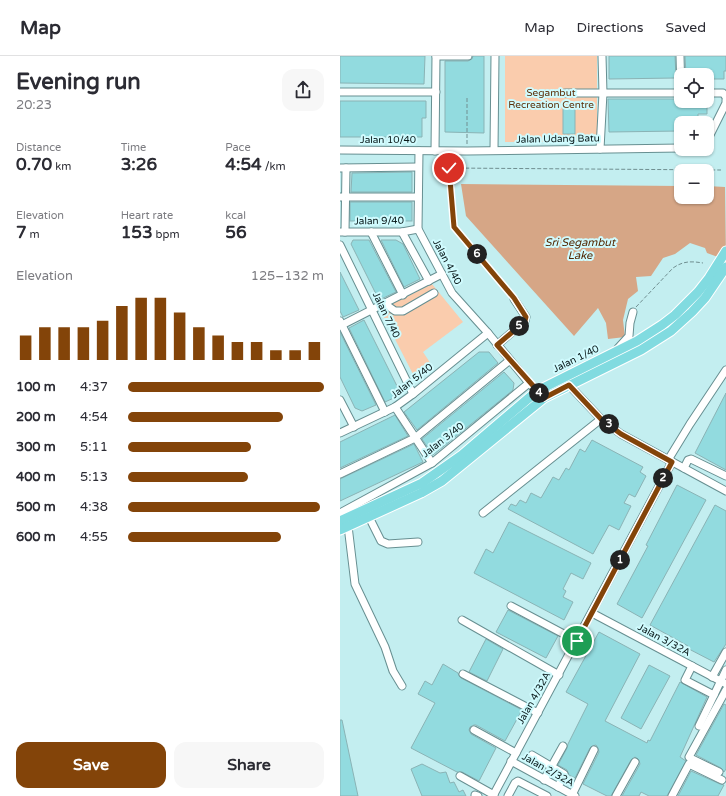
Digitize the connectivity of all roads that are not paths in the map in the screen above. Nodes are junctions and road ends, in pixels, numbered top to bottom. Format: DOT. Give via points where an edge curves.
graph roads {
  1 [pos="436,56"];
  2 [pos="468,56"];
  3 [pos="495,56"];
  4 [pos="602,56"];
  5 [pos="680,56"];
  6 [pos="680,68"];
  7 [pos="340,92"];
  8 [pos="436,92"];
  9 [pos="565,93"];
  10 [pos="603,93"];
  11 [pos="674,93"];
  12 [pos="714,95"];
  13 [pos="725,97"];
  14 [pos="724,112"];
  15 [pos="714,129"];
  16 [pos="674,148"];
  17 [pos="600,149"];
  18 [pos="340,150"];
  19 [pos="494,150"];
  20 [pos="419,151"];
  21 [pos="435,151"];
  22 [pos="418,167"];
  23 [pos="343,168"];
  24 [pos="343,197"];
  25 [pos="418,197"];
  26 [pos="418,229"];
  27 [pos="343,232"];
  28 [pos="371,232"];
  29 [pos="402,232"];
  30 [pos="340,245"];
  31 [pos="726,251"];
  32 [pos="726,267"];
  33 [pos="442,274"];
  34 [pos="713,280"];
  35 [pos="429,281"];
  36 [pos="434,293"];
  37 [pos="403,295"];
  38 [pos="514,298"];
  39 [pos="385,304"];
  40 [pos="372,310"];
  41 [pos="633,312"];
  42 [pos="341,324"];
  43 [pos="488,333"];
  44 [pos="497,345"];
  45 [pos="608,356"];
  46 [pos="510,360"];
  47 [pos="726,370"];
  48 [pos="563,377"];
  49 [pos="529,382"];
  50 [pos="569,385"];
  51 [pos="537,391"];
  52 [pos="413,394"];
  53 [pos="544,398"];
  54 [pos="340,400"];
  55 [pos="395,407"];
  56 [pos="385,412"];
  57 [pos="601,419"];
  58 [pos="354,427"];
  59 [pos="340,433"];
  60 [pos="415,438"];
  61 [pos="670,461"];
  62 [pos="432,463"];
  63 [pos="684,468"];
  64 [pos="340,474"];
  65 [pos="726,476"];
  66 [pos="726,491"];
  67 [pos="483,513"];
  68 [pos="368,517"];
  69 [pos="342,519"];
  70 [pos="418,542"];
  71 [pos="511,606"];
  72 [pos="592,613"];
  73 [pos="462,620"];
  74 [pos="577,641"];
  75 [pos="726,652"];
  76 [pos="692,666"];
  77 [pos="726,671"];
  78 [pos="463,674"];
  79 [pos="559,675"];
  80 [pos="712,677"];
  81 [pos="724,683"];
  82 [pos="402,686"];
  83 [pos="714,695"];
  84 [pos="725,696"];
  85 [pos="538,713"];
  86 [pos="699,726"];
  87 [pos="474,730"];
  88 [pos="563,746"];
  89 [pos="594,750"];
  90 [pos="516,753"];
  91 [pos="532,755"];
  92 [pos="540,761"];
  93 [pos="511,762"];
  94 [pos="636,762"];
  95 [pos="551,767"];
  96 [pos="719,772"];
  97 [pos="533,773"];
  98 [pos="460,776"];
  99 [pos="544,780"];
  100 [pos="722,780"];
  101 [pos="558,787"];
  102 [pos="494,795"];
  103 [pos="573,795"];
  104 [pos="475,796"];
  105 [pos="478,796"];
  106 [pos="508,796"];
  107 [pos="547,796"];
  108 [pos="616,796"];
  109 [pos="672,796"];
  1 -- 2 [label="street"];
  1 -- 8 [label="street"];
  3 -- 19 [label="street"];
  4 -- 10 [label="street"];
  5 -- 6 [label="street"];
  7 -- 8 [label="street"];
  8 -- 21 [label="street"];
  9 -- 10 [label="street"];
  10 -- 11 [label="street"];
  10 -- 17 [label="street"];
  12 -- 13 [label="street"];
  13 -- 14 [label="street"];
  14 -- 15 [label="street"];
  16 -- 17 [label="street, Jalan Udang Batu"];
  17 -- 19 [label="street, Jalan Udang Batu"];
  18 -- 20 [label="street, Jalan 10/40"];
  19 -- 21 [label="street, Jalan Udang Batu"];
  20 -- 21 [label="street, Jalan 10/40"];
  20 -- 22 [label="street, Jalan 4/40"];
  22 -- 23 [label="street"];
  22 -- 25 [label="street, Jalan 4/40"];
  23 -- 24 [label="street"];
  24 -- 25 [label="street"];
  24 -- 27 [label="street"];
  25 -- 26 [label="street, Jalan 4/40"];
  26 -- 29 [label="street, Jalan 9/40"];
  26 -- 33 [label="street, Jalan 4/40"];
  27 -- 28 [label="street, Jalan 9/40"];
  28 -- 29 [label="street, Jalan 9/40"];
  28 -- 37 [label="street"];
  29 -- 35 [label="street"];
  30 -- 40 [label="street, Jalan 7/40"];
  31 -- 34 [label="main road, Jalan 1/40"];
  32 -- 34 [label="main road, Jalan 1/40"];
  33 -- 35 [label="street"];
  33 -- 43 [label="street, Jalan 4/40" via="452,293"];
  34 -- 45 [label="main road, Jalan 1/40" via="662,325"];
  34 -- 50 [label="main road, Jalan 1/40" via="692,312 671,331 641,350"];
  35 -- 37 [label="street"];
  36 -- 39 [label="street" via="403,311 395,311"];
  37 -- 39 [label="street"];
  38 -- 44 [label="street" via="526,317 525,321"];
  39 -- 40 [label="street"];
  40 -- 42 [label="street"];
  40 -- 52 [label="street, Jalan 7/40"];
  41 -- 45 [label="street" via="629,336"];
  42 -- 56 [label="street"];
  43 -- 44 [label="street, Jalan 4/40"];
  43 -- 52 [label="street, Jalan 5/40"];
  44 -- 46 [label="street, Jalan 4/40"];
  45 -- 48 [label="main road, Jalan 1/40"];
  46 -- 49 [label="street, Jalan 4/40"];
  46 -- 60 [label="street"];
  47 -- 61 [label="street, Jalan 4/32A" via="690,424"];
  48 -- 50 [label="street"];
  48 -- 51 [label="main road, Jalan 1/40"];
  49 -- 51 [label="street, Jalan 4/40"];
  49 -- 62 [label="street, Jalan 3/40"];
  50 -- 53 [label="main road, Jalan 1/40"];
  50 -- 57 [label="street"];
  51 -- 53 [label="street, Jalan 4/40"];
  51 -- 69 [label="main road, Jalan 1/40" via="437,474 403,493"];
  52 -- 55 [label="street, Jalan 5/40"];
  53 -- 68 [label="main road, Jalan 1/40" via="442,481"];
  54 -- 58 [label="street"];
  55 -- 56 [label="street, Jalan 5/40"];
  55 -- 60 [label="street"];
  56 -- 58 [label="street, Jalan 5/40"];
  57 -- 61 [label="street" via="621,434"];
  57 -- 67 [label="street"];
  58 -- 59 [label="street, Jalan 5/40"];
  60 -- 62 [label="street"];
  60 -- 64 [label="street"];
  61 -- 63 [label="street"];
  61 -- 72 [label="street, Jalan 4/32A"];
  62 -- 69 [label="street, Jalan 3/40"];
  63 -- 65 [label="street" via="691,459"];
  63 -- 66 [label="street"];
  68 -- 69 [label="main road, Jalan 1/40"];
  68 -- 70 [label="street" via="384,543"];
  69 -- 82 [label="street" via="355,584"];
  71 -- 74 [label="street"];
  72 -- 74 [label="street, Jalan 4/32A"];
  72 -- 76 [label="street, Jalan 3/32A"];
  73 -- 79 [label="street"];
  74 -- 79 [label="street, Jalan 4/32A"];
  75 -- 80 [label="street"];
  76 -- 80 [label="street, Jalan 3/32A"];
  76 -- 83 [label="street" via="685,680"];
  77 -- 81 [label="street"];
  78 -- 85 [label="street"];
  79 -- 85 [label="street, Jalan 4/32A"];
  80 -- 81 [label="street, Jalan 3/32A"];
  81 -- 83 [label="street"];
  83 -- 86 [label="street"];
  84 -- 96 [label="street" via="689,757"];
  85 -- 90 [label="street, Jalan 4/32A"];
  87 -- 90 [label="street"];
  88 -- 95 [label="street"];
  89 -- 103 [label="street"];
  90 -- 93 [label="street, Jalan 4/32A"];
  91 -- 92 [label="street"];
  92 -- 95 [label="street"];
  92 -- 97 [label="street"];
  93 -- 97 [label="street, Jalan 2/32A"];
  93 -- 102 [label="street, Jalan 4/32A"];
  94 -- 108 [label="street"];
  95 -- 99 [label="street"];
  95 -- 101 [label="street" via="564,774"];
  97 -- 99 [label="street, Jalan 2/32A"];
  98 -- 102 [label="street"];
  99 -- 101 [label="street, Jalan 2/32A"];
  100 -- 109 [label="street" via="689,764"];
  101 -- 103 [label="street, Jalan 2/32A"];
  104 -- 105 [label="street"];
  106 -- 107 [label="street" via="518,781"];
}
